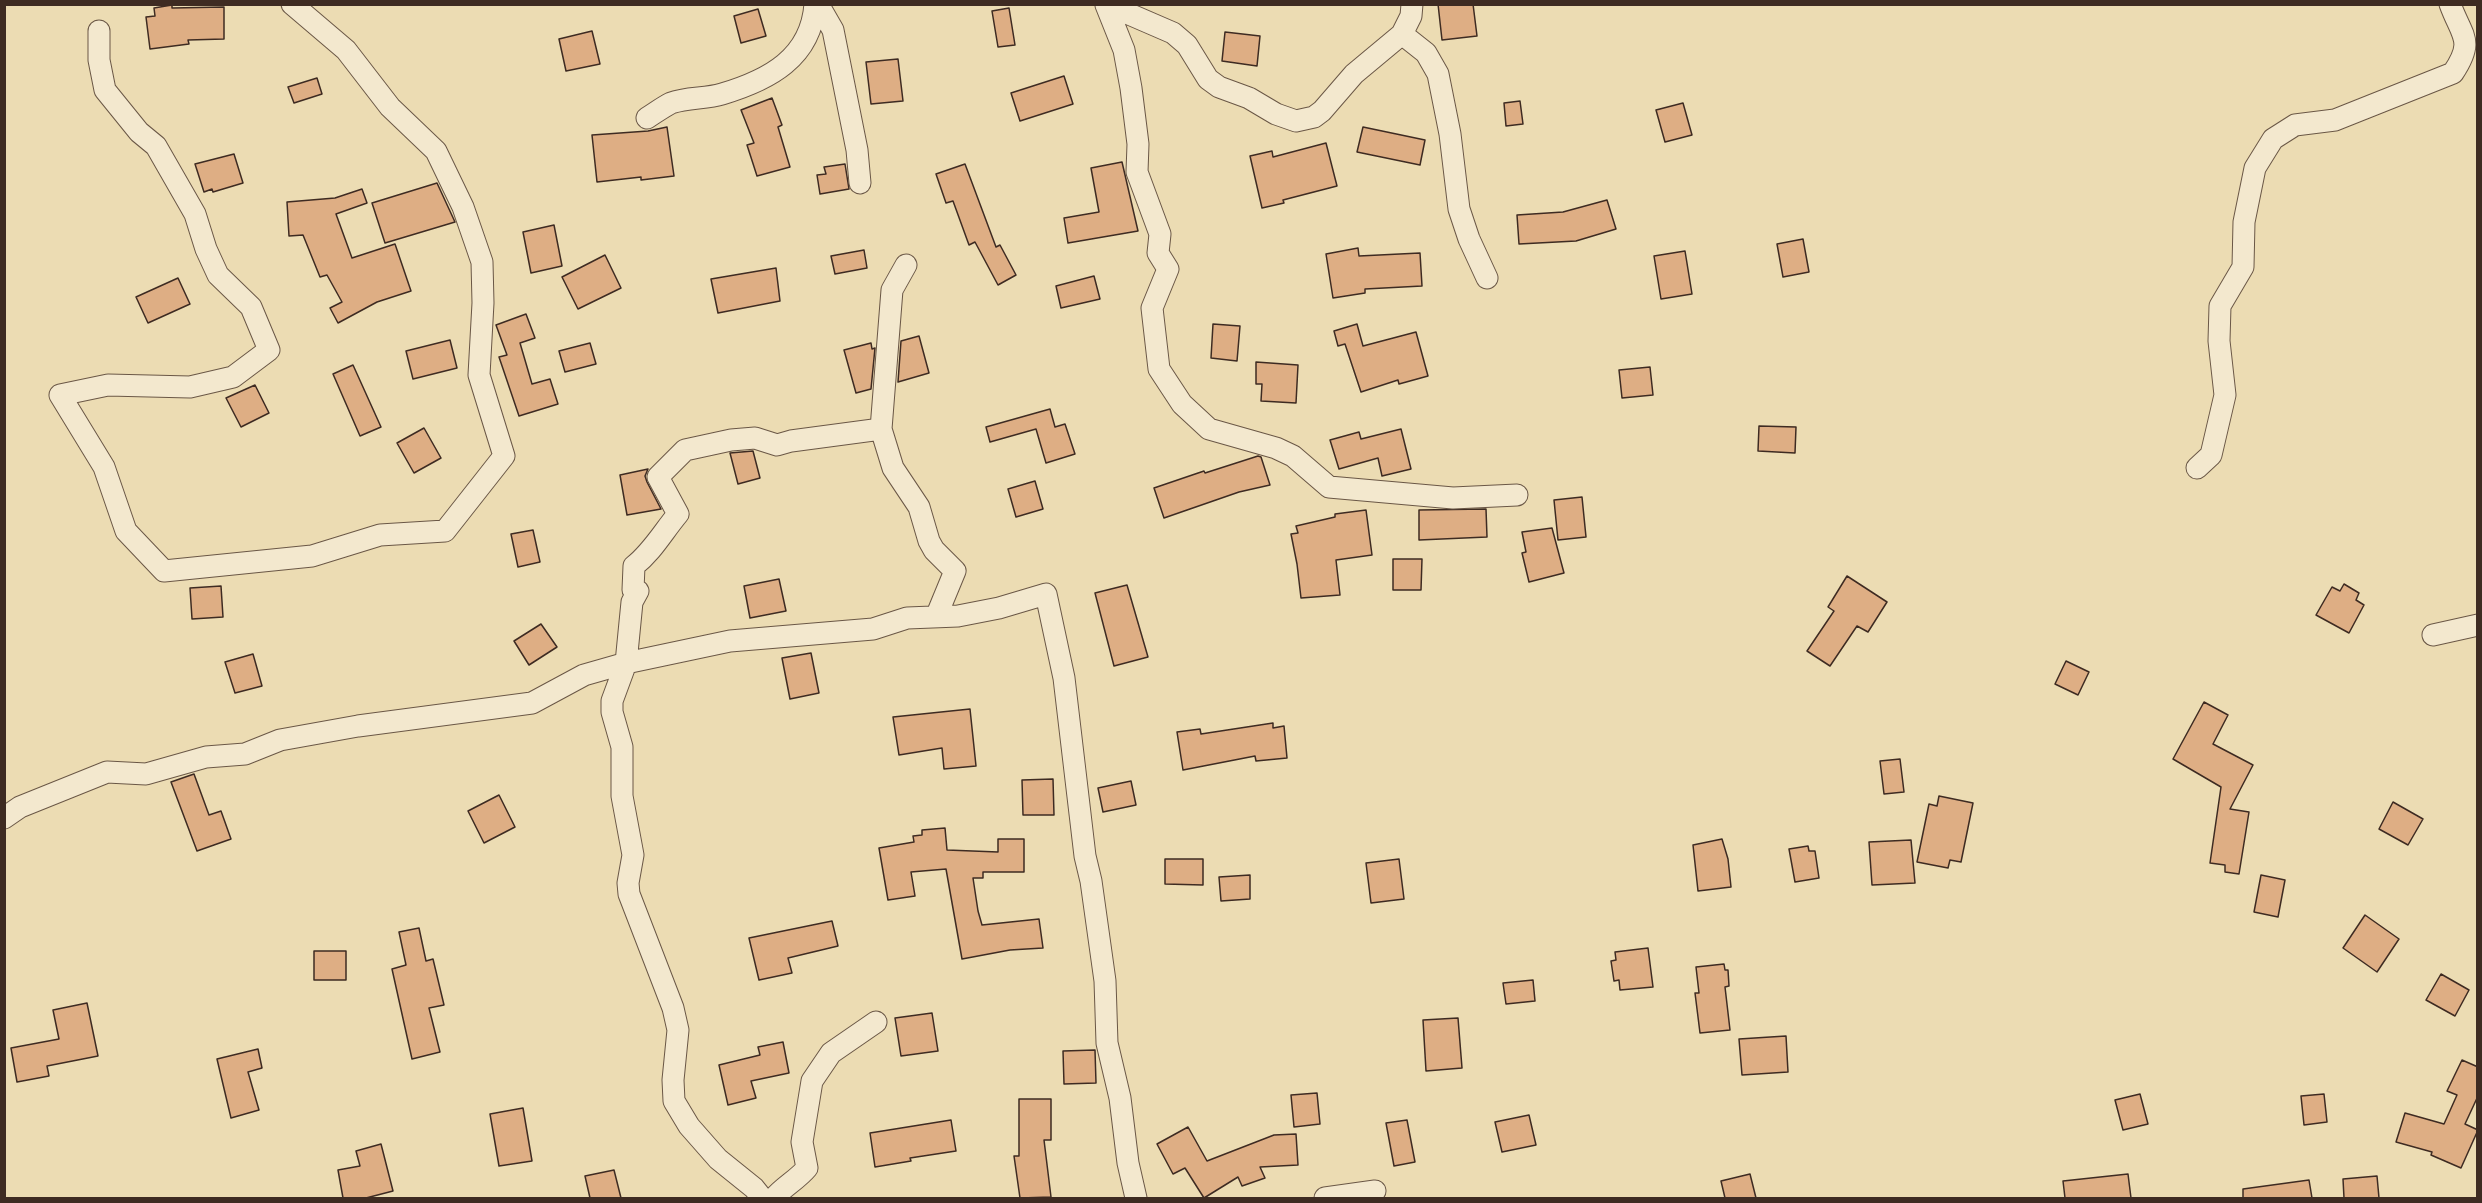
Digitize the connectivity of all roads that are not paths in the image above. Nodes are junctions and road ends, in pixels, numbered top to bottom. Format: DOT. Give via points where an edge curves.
graph roads {
  1 [pos="817,4"];
  2 [pos="1412,4"];
  3 [pos="2450,4"];
  4 [pos="292,5"];
  5 [pos="1106,5"];
  6 [pos="1140,20"];
  7 [pos="99,30"];
  8 [pos="1402,34"];
  9 [pos="1124,50"];
  10 [pos="647,118"];
  11 [pos="860,183"];
  12 [pos="906,265"];
  13 [pos="1487,278"];
  14 [pos="881,429"];
  15 [pos="2197,468"];
  16 [pos="1517,495"];
  17 [pos="936,617"];
  18 [pos="2478,625"];
  19 [pos="2433,635"];
  20 [pos="626,663"];
  21 [pos="4,818"];
  22 [pos="876,1022"];
  23 [pos="1375,1191"];
  24 [pos="762,1198"];
  25 [pos="774,1198"];
  26 [pos="1136,1198"];
  27 [pos="1325,1198"];
  1 -- 10 [label="street" via="814,21 795,57 773,73 721,94 671,103"];
  1 -- 11 [label="street" via="832,30"];
  2 -- 8 [label="street"];
  3 -- 15 [label="street" via="2466,38 2464,57 2453,73 2335,120 2295,125 2273,139 2255,168 2244,222 2243,267 2220,306 2225,395 2211,455"];
  4 -- 7 [label="street" via="346,50 390,107 436,151 463,207 482,262 479,375 504,456 445,531 380,535 312,556 164,571 126,531 104,467 60,395 108,385 190,387 233,377 269,350 251,308 218,275 195,214 156,146 139,132 105,90"];
  5 -- 6 [label="street"];
  5 -- 9 [label="street"];
  6 -- 8 [label="street" via="1173,33 1187,45 1208,79 1219,87 1296,121 1322,111 1354,74"];
  6 -- 9 [label="street"];
  8 -- 13 [label="street" via="1426,53 1438,74 1459,208"];
  9 -- 16 [label="street" via="1138,144 1137,172 1160,234 1158,253 1168,268 1152,308 1159,369 1182,404 1209,429 1293,456 1329,487 1453,498"];
  12 -- 14 [label="street" via="892,290"];
  14 -- 17 [label="street" via="893,468 919,507 928,541 955,571"];
  14 -- 20 [label="street" via="777,445 755,438 730,440 685,450 658,477 678,514 651,552 634,566 633,590 638,591 632,602"];
  17 -- 20 [label="street" via="907,618 873,629 730,641"];
  17 -- 26 [label="street" via="989,610 1046,594 1064,678 1085,856 1105,981 1107,1043"];
  18 -- 19 [label="street"];
  20 -- 21 [label="street" via="584,675 532,703 280,740 244,754 206,757 146,774 107,772 20,807"];
  20 -- 24 [label="street" via="612,701 612,712 622,747 622,796 633,855 629,894 678,1030 674,1101 688,1126"];
  22 -- 25 [label="street" via="831,1053 813,1081 802,1142 807,1168"];
  23 -- 27 [label="street"];
}
